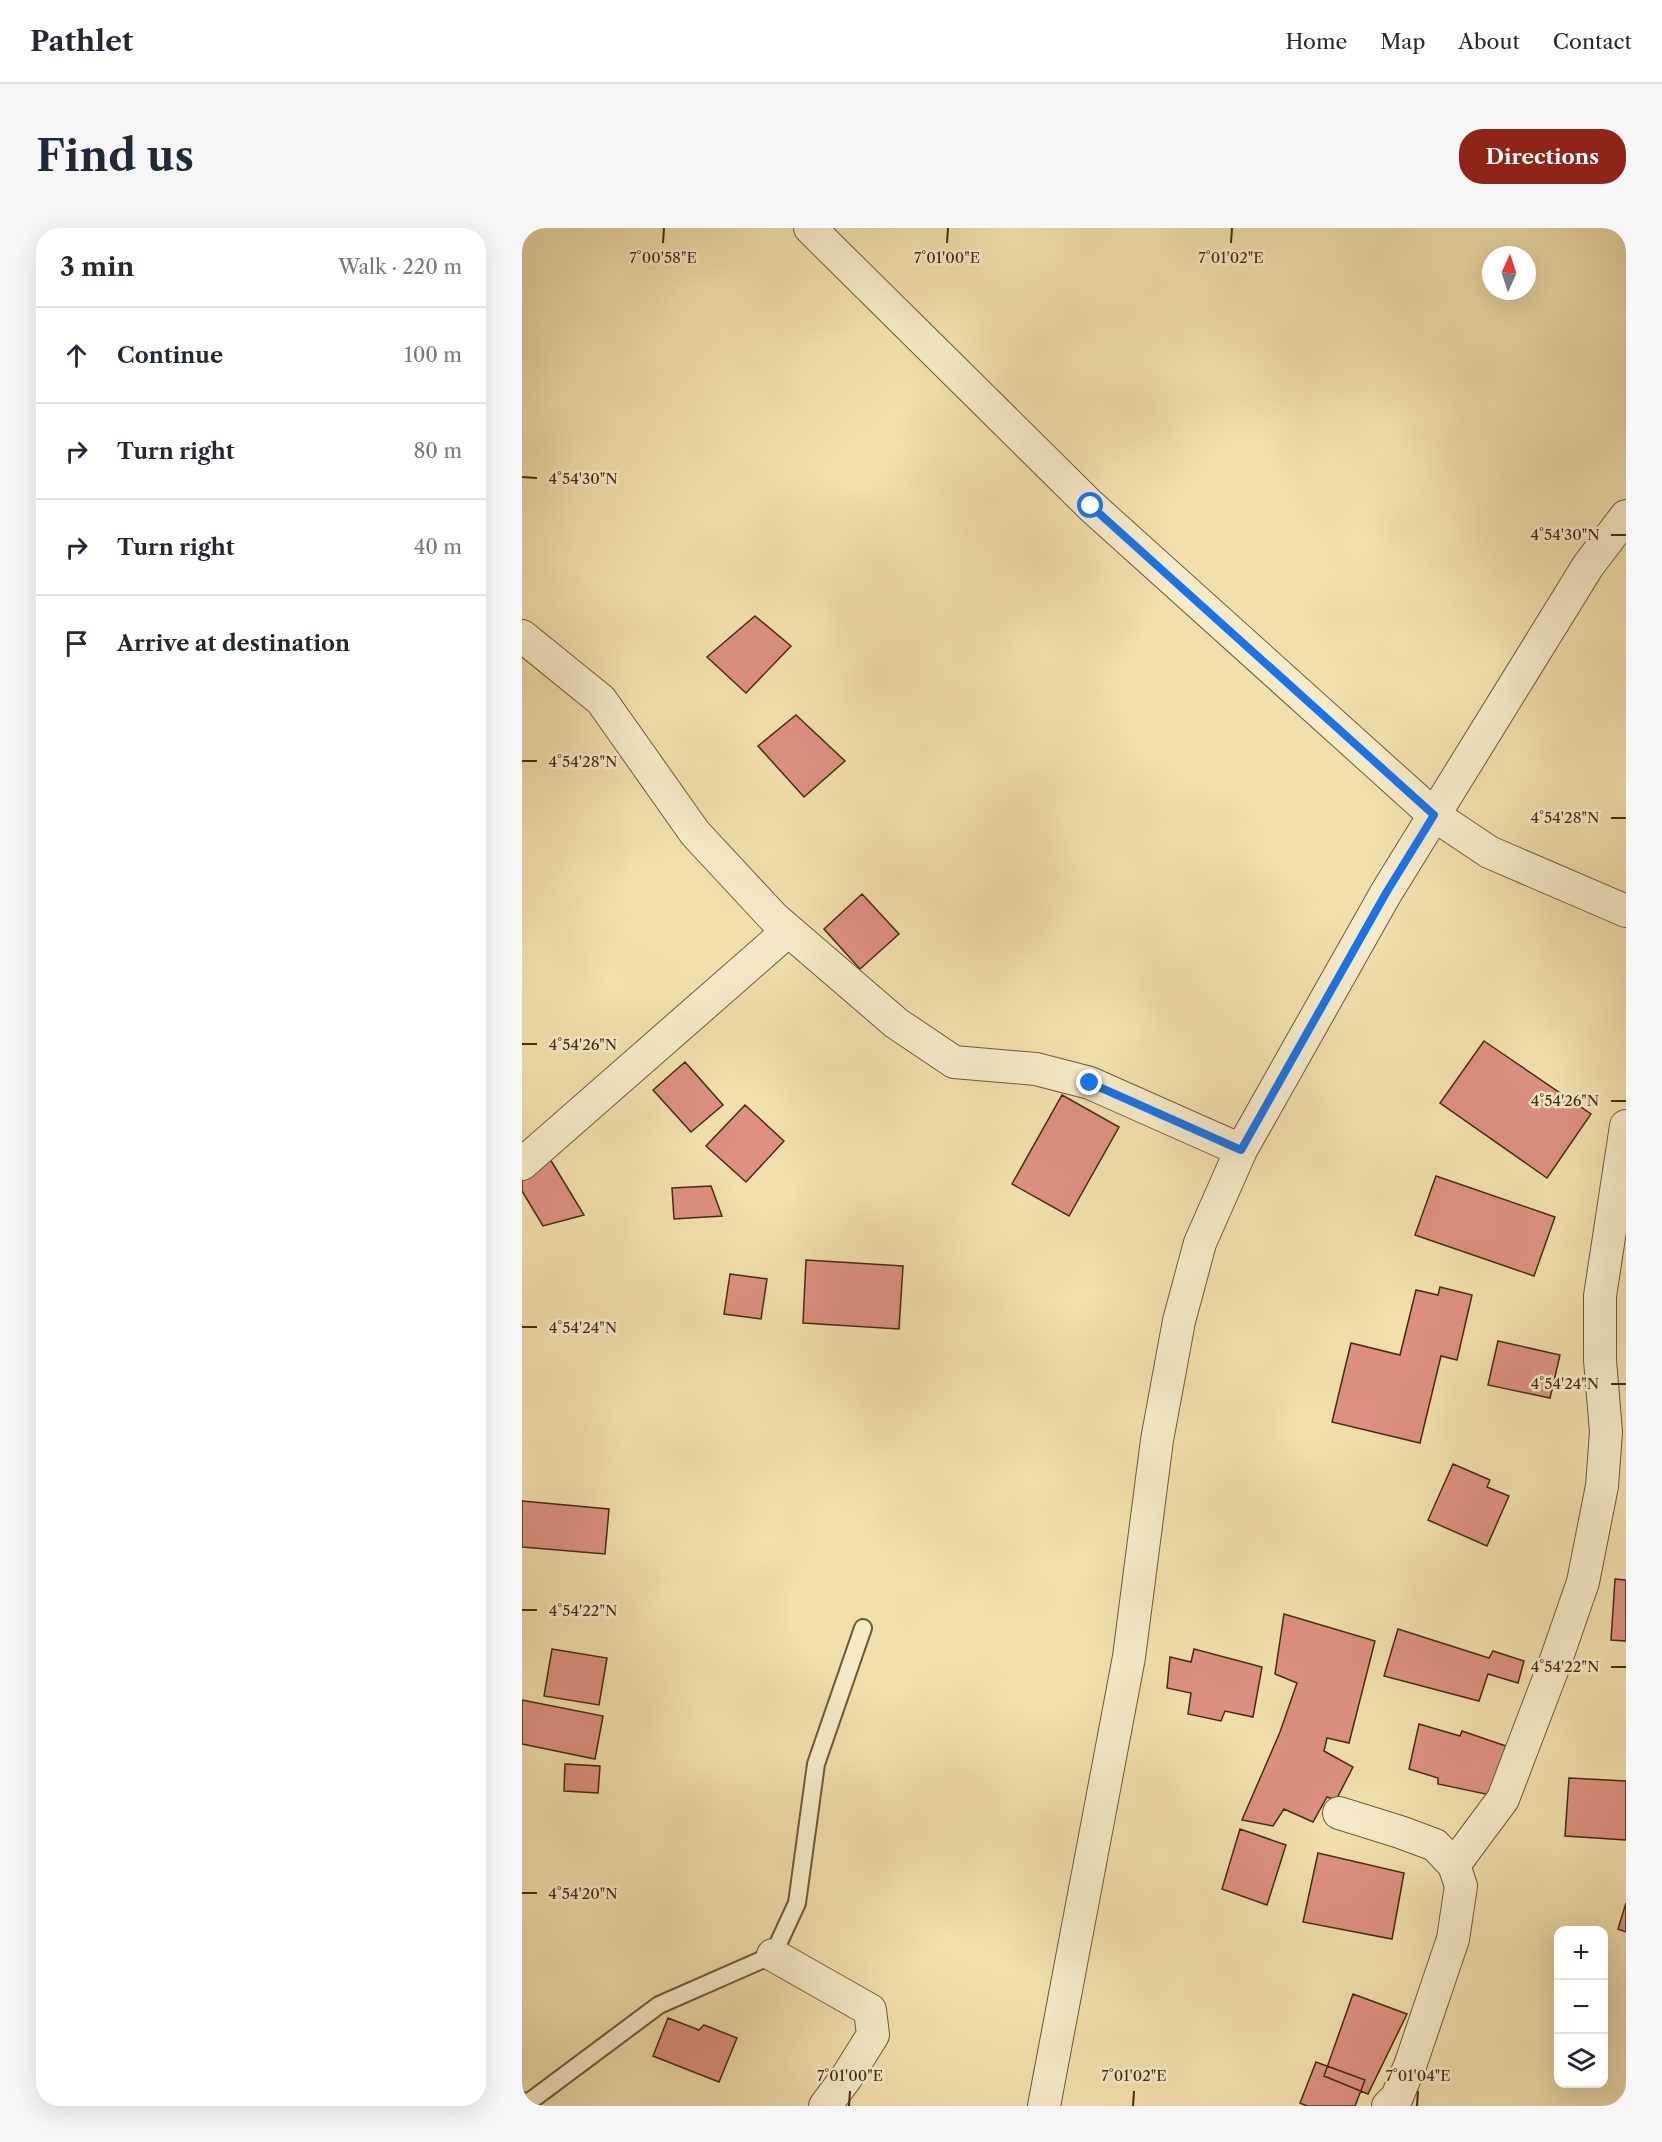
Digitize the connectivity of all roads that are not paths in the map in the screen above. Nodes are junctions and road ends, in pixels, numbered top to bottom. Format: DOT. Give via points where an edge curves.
graph roads {
  1 [pos="810,228"];
  2 [pos="1626,516"];
  3 [pos="522,636"];
  4 [pos="1434,815"];
  5 [pos="1626,910"];
  6 [pos="788,931"];
  7 [pos="1626,1126"];
  8 [pos="1241,1150"];
  9 [pos="522,1164"];
  10 [pos="863,1628"];
  11 [pos="1339,1813"];
  12 [pos="1454,1865"];
  13 [pos="773,1955"];
  14 [pos="522,2101"];
  15 [pos="825,2106"];
  16 [pos="1044,2106"];
  17 [pos="1388,2106"];
  1 -- 4 [label="street" via="1091,506"];
  2 -- 4 [label="street" via="1588,566"];
  3 -- 6 [label="street" via="601,700 695,833"];
  4 -- 5 [label="street" via="1489,852"];
  4 -- 8 [label="street"];
  6 -- 8 [label="street" via="896,1023 954,1062 1036,1069 1090,1083"];
  6 -- 9 [label="street"];
  7 -- 12 [label="street" via="1600,1296 1606,1432 1602,1486 1583,1582 1503,1799"];
  8 -- 16 [label="street" via="1200,1243 1179,1321 1157,1440 1129,1657"];
  10 -- 13 [label="lane" via="816,1764 797,1903"];
  11 -- 12 [label="street" via="1436,1845"];
  12 -- 17 [label="street" via="1461,1886 1453,1939 1411,2063 1397,2097"];
  13 -- 14 [label="lane" via="659,2005 529,2102"];
  13 -- 15 [label="street" via="870,2010 873,2035"];
}
